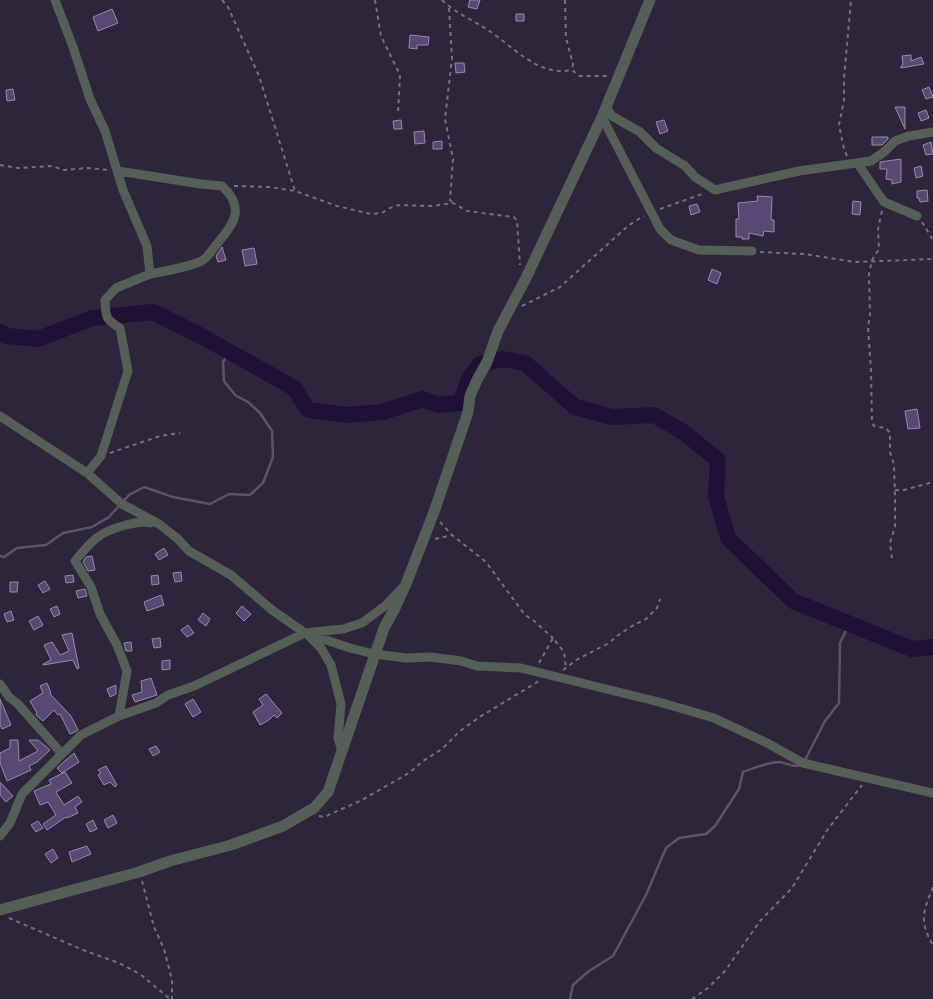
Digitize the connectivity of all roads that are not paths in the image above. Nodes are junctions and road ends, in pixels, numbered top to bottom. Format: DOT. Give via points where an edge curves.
graph roads {
  1 [pos="55,0"];
  2 [pos="650,0"];
  3 [pos="604,112"];
  4 [pos="933,132"];
  5 [pos="855,164"];
  6 [pos="118,171"];
  7 [pos="917,216"];
  8 [pos="752,251"];
  9 [pos="150,274"];
  10 [pos="0,416"];
  11 [pos="87,473"];
  12 [pos="159,524"];
  13 [pos="406,584"];
  14 [pos="305,633"];
  15 [pos="374,654"];
  16 [pos="0,684"];
  17 [pos="119,716"];
  18 [pos="342,751"];
  19 [pos="62,754"];
  20 [pos="933,793"];
  21 [pos="0,836"];
  22 [pos="4,914"];
  1 -- 6 [label="street"];
  2 -- 3 [label="street"];
  3 -- 5 [label="street" via="640,132 656,148 715,190 799,171"];
  3 -- 8 [label="street" via="660,228 671,240 699,250"];
  3 -- 13 [label="street" via="470,396 468,412 434,512"];
  4 -- 5 [label="street" via="895,141 871,161"];
  5 -- 7 [label="street" via="884,202"];
  6 -- 9 [label="street" via="147,246"];
  6 -- 9 [label="street" via="222,186 231,194 235,204 236,215 231,226 203,260"];
  9 -- 11 [label="street" via="116,288 105,300 108,321 120,328 128,371 101,456"];
  10 -- 11 [label="street"];
  11 -- 12 [label="street" via="122,504"];
  12 -- 14 [label="street" via="189,551 231,575"];
  12 -- 17 [label="street" via="141,521 108,530 89,544 75,561 91,587 127,671"];
  13 -- 14 [label="street" via="385,606 362,623"];
  13 -- 15 [label="street"];
  14 -- 15 [label="street"];
  14 -- 17 [label="street" via="194,686 168,695 156,704"];
  14 -- 18 [label="street" via="321,648 331,665 341,704 338,738"];
  15 -- 18 [label="street"];
  15 -- 20 [label="street" via="431,657 477,666 535,671 714,718 803,763"];
  16 -- 19 [label="street"];
  17 -- 19 [label="street" via="81,735"];
  18 -- 22 [label="street" via="328,792 314,808 283,826"];
  19 -- 21 [label="street" via="22,794"];
}
